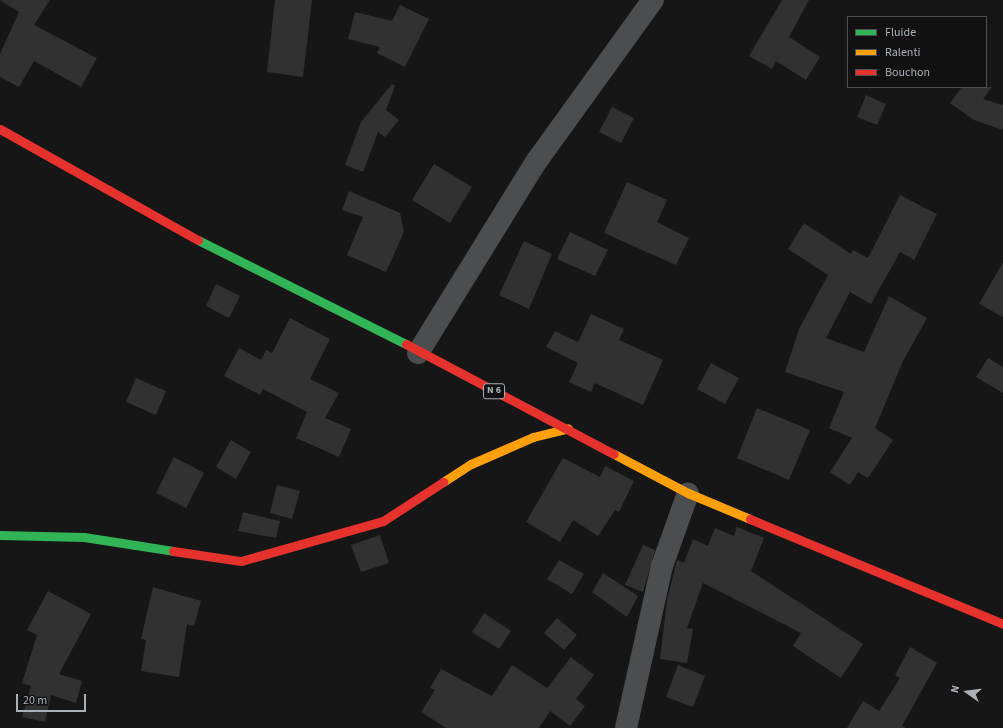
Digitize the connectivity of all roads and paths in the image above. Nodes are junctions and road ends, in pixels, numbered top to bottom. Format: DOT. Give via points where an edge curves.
graph roads {
  1 [pos="653,0"];
  2 [pos="0,129"];
  3 [pos="418,353"];
  4 [pos="568,428"];
  5 [pos="688,493"];
  6 [pos="0,535"];
  7 [pos="1003,624"];
  8 [pos="626,728"];
  1 -- 3 [label="street" via="536,162"];
  2 -- 3 [label="main road, N 6" via="184,233 286,280"];
  3 -- 4 [label="main road, N 6"];
  4 -- 5 [label="main road, N 6"];
  4 -- 6 [label="main road" via="533,437 470,464 383,520 241,561 84,537"];
  5 -- 7 [label="main road, N 6"];
  5 -- 8 [label="street" via="662,566"];
}
